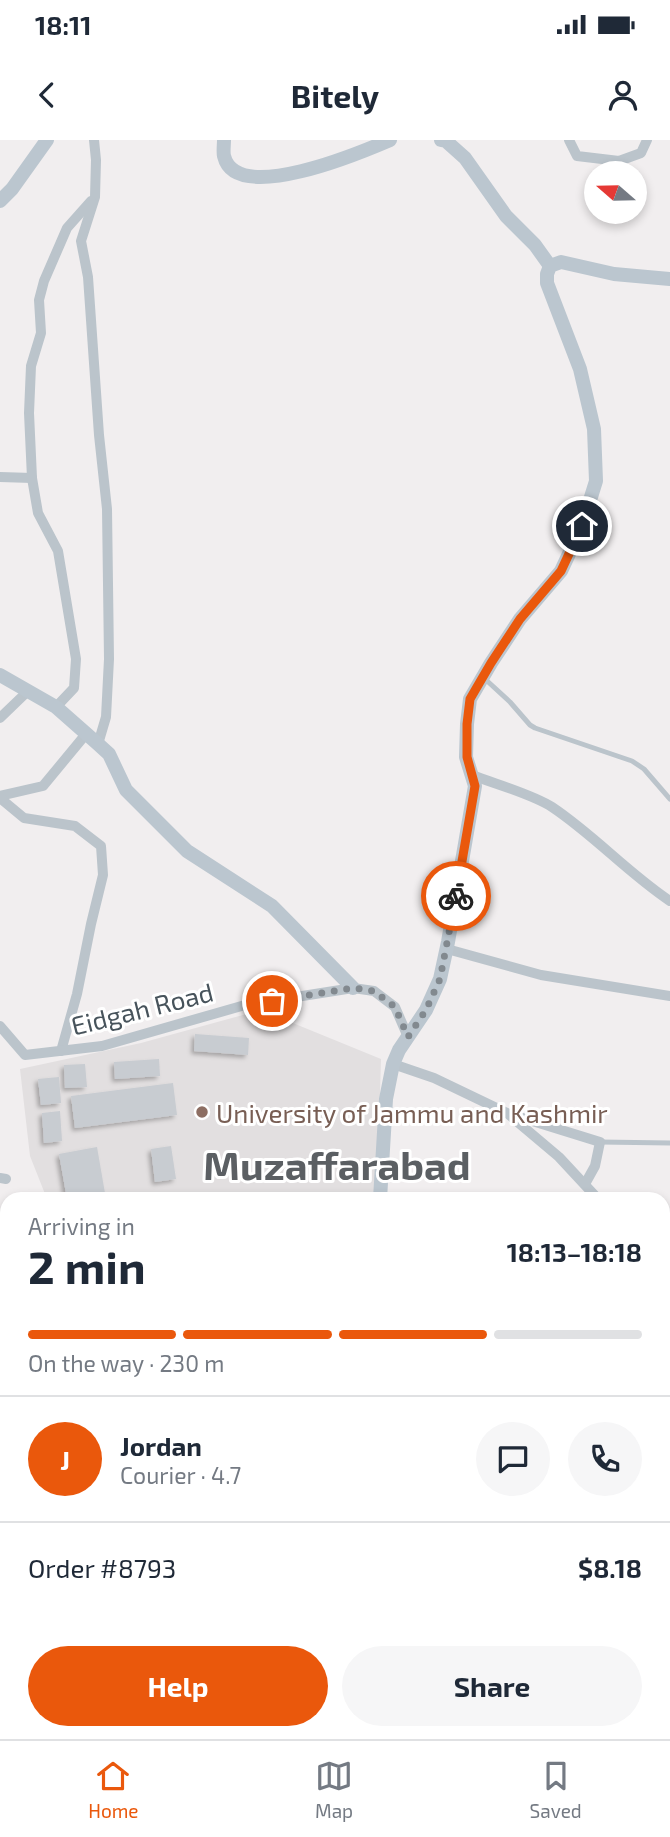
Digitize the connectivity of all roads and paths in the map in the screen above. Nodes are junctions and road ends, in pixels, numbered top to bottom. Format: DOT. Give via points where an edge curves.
graph roads {
  1 [pos="47,140"];
  2 [pos="94,140"];
  3 [pos="224,140"];
  4 [pos="390,140"];
  5 [pos="441,140"];
  6 [pos="569,140"];
  7 [pos="647,140"];
  8 [pos="94,197"];
  9 [pos="0,201"];
  10 [pos="550,266"];
  11 [pos="670,279"];
  12 [pos="0,477"];
  13 [pos="32,478"];
  14 [pos="0,675"];
  15 [pos="483,678"];
  16 [pos="28,691"];
  17 [pos="56,707"];
  18 [pos="0,718"];
  19 [pos="86,734"];
  20 [pos="98,744"];
  21 [pos="472,775"];
  22 [pos="0,797"];
  23 [pos="670,799"];
  24 [pos="670,901"];
  25 [pos="447,949"];
  26 [pos="353,988"];
  27 [pos="670,996"];
  28 [pos="0,1026"];
  29 [pos="408,1037"];
  30 [pos="61,1051"];
  31 [pos="396,1057"];
  32 [pos="507,1113"];
  33 [pos="600,1142"];
  34 [pos="670,1143"];
  35 [pos="585,1184"];
  36 [pos="380,1192"];
  37 [pos="592,1192"];
  1 -- 9 [label="street"];
  2 -- 8 [label="street"];
  3 -- 4 [label="street" via="224,158 234,171 256,178 294,173"];
  5 -- 10 [label="street" via="465,158 506,216"];
  6 -- 7 [label="street" via="577,156 619,161 641,153"];
  8 -- 13 [label="street" via="67,228 39,300 41,333 32,366 29,413"];
  8 -- 20 [label="street" via="81,241 107,509 109,659 106,717"];
  10 -- 11 [label="street" via="561,262 614,274"];
  10 -- 15 [label="street" via="547,283 580,369 594,429 596,481 561,571 520,619"];
  12 -- 13 [label="street"];
  13 -- 17 [label="street" via="38,513 58,551 76,659 74,688"];
  14 -- 16 [label="street"];
  15 -- 21 [label="street" via="470,699 467,724"];
  15 -- 23 [label="lane" via="535,728 632,761"];
  16 -- 17 [label="street"];
  16 -- 18 [label="street"];
  17 -- 19 [label="street"];
  19 -- 20 [label="street"];
  19 -- 22 [label="street" via="43,786"];
  20 -- 26 [label="street" via="109,754 126,790 187,851 272,906"];
  21 -- 24 [label="street" via="550,805"];
  21 -- 25 [label="street" via="475,786"];
  22 -- 30 [label="street" via="24,818 75,826 101,846 103,875"];
  25 -- 27 [label="street" via="541,975"];
  25 -- 29 [label="street" via="440,979"];
  26 -- 29 [label="street, Eidgah Road" via="374,991 395,1007"];
  26 -- 30 [label="street, Eidgah Road" via="245,1005 102,1046"];
  28 -- 30 [label="street, Eidgah Road" via="25,1055"];
  29 -- 31 [label="street"];
  31 -- 32 [label="street"];
  31 -- 36 [label="street" via="386,1099"];
  32 -- 33 [label="street"];
  32 -- 35 [label="street"];
  33 -- 34 [label="lane"];
  33 -- 35 [label="street"];
  35 -- 37 [label="street"];
}
